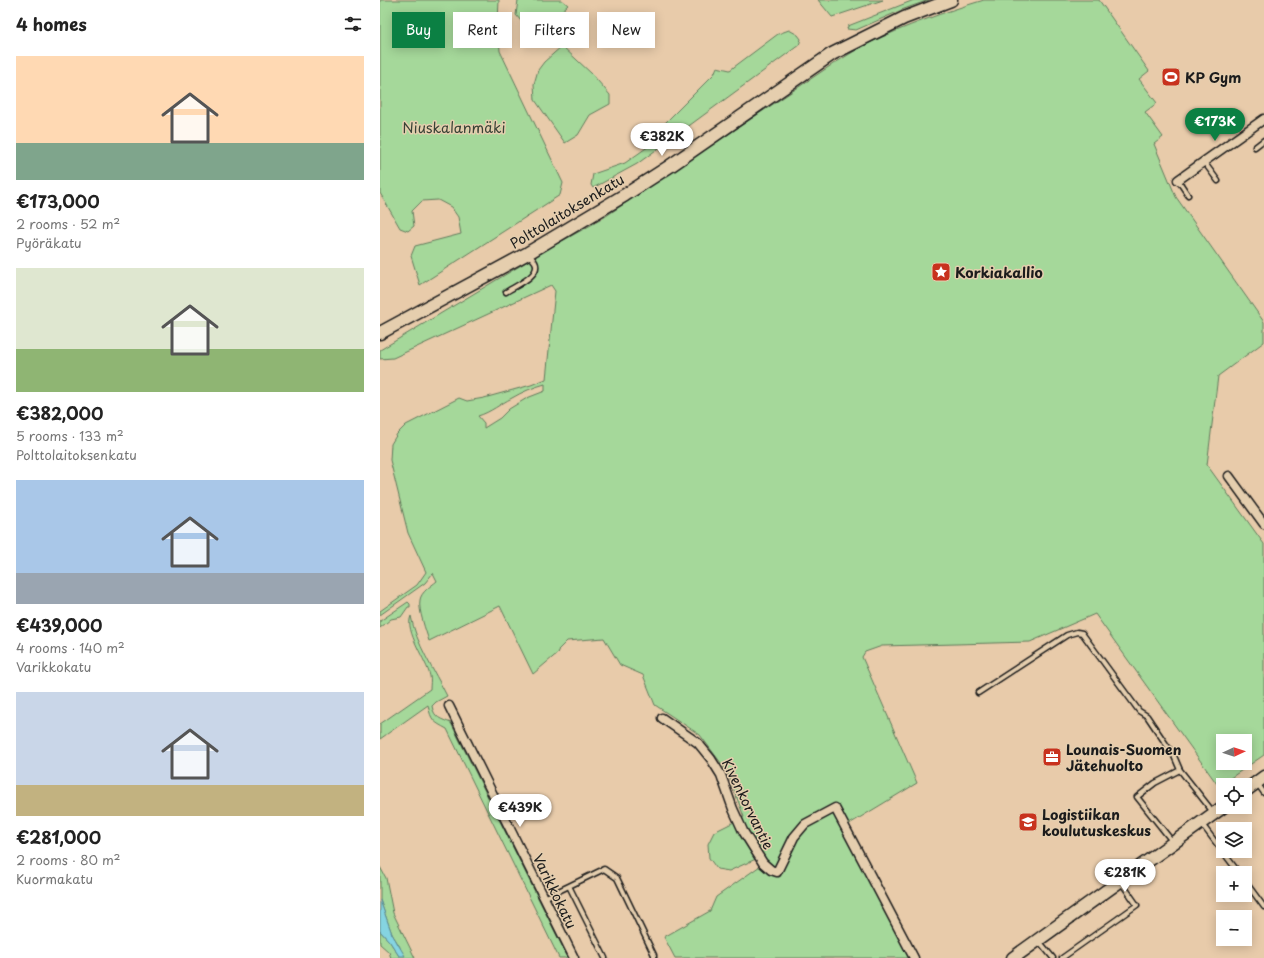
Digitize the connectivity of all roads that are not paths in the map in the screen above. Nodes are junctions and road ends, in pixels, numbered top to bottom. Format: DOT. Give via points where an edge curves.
graph roads {
  1 [pos="951,0"];
  2 [pos="1264,119"];
  3 [pos="1264,140"];
  4 [pos="1255,147"];
  5 [pos="1204,162"];
  6 [pos="1178,180"];
  7 [pos="1218,181"];
  8 [pos="1188,195"];
  9 [pos="528,253"];
  10 [pos="506,292"];
  11 [pos="380,333"];
  12 [pos="1229,476"];
  13 [pos="1264,524"];
  14 [pos="978,693"];
  15 [pos="449,706"];
  16 [pos="662,718"];
  17 [pos="1180,770"];
  18 [pos="1260,780"];
  19 [pos="1264,793"];
  20 [pos="1216,807"];
  21 [pos="1216,812"];
  22 [pos="1201,823"];
  23 [pos="1174,842"];
  24 [pos="1234,866"];
  25 [pos="1120,881"];
  26 [pos="569,886"];
  27 [pos="1252,890"];
  28 [pos="544,898"];
  29 [pos="1264,906"];
  30 [pos="1038,940"];
  31 [pos="574,958"];
  32 [pos="605,958"];
  33 [pos="654,958"];
  34 [pos="914,958"];
  35 [pos="1013,958"];
  36 [pos="1053,958"];
  37 [pos="1062,958"];
  1 -- 9 [label="street, Polttolaitoksenkatu" via="904,18 832,54 670,166"];
  2 -- 5 [label="street"];
  3 -- 4 [label="lane"];
  5 -- 6 [label="street"];
  5 -- 7 [label="lane"];
  6 -- 8 [label="lane"];
  9 -- 10 [label="lane" via="536,263 533,275"];
  9 -- 11 [label="street, Polttolaitoksenkatu"];
  12 -- 13 [label="street"];
  14 -- 17 [label="lane" via="1067,635 1082,633 1138,711 1147,716 1174,756"];
  15 -- 28 [label="street, Varikkokatu"];
  16 -- 34 [label="street, Kivenkorvantie" via="698,743 711,759 721,775 744,831 762,863 770,870 777,872 794,837 805,824 835,808"];
  17 -- 20 [label="lane"];
  17 -- 23 [label="lane" via="1155,783 1137,797"];
  18 -- 19 [label="lane"];
  21 -- 22 [label="street"];
  22 -- 23 [label="street"];
  22 -- 24 [label="lane"];
  23 -- 25 [label="street"];
  25 -- 30 [label="street"];
  25 -- 37 [label="lane" via="1137,905"];
  26 -- 28 [label="lane"];
  26 -- 32 [label="lane"];
  26 -- 33 [label="lane" via="604,869 617,878"];
  27 -- 29 [label="lane"];
  28 -- 31 [label="street, Varikkokatu"];
  30 -- 35 [label="street"];
  30 -- 36 [label="lane"];
}
